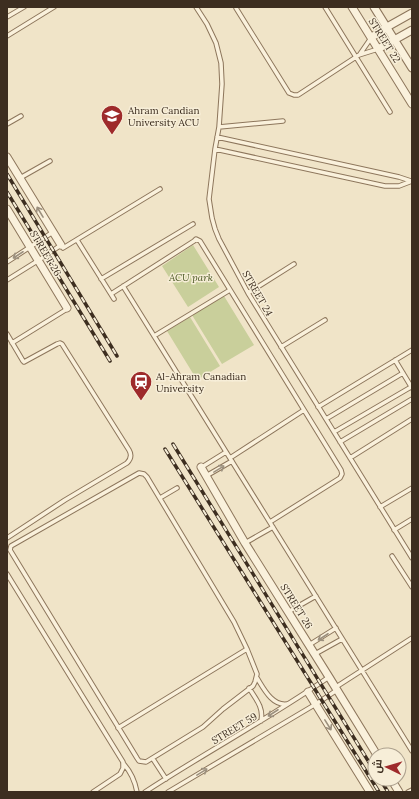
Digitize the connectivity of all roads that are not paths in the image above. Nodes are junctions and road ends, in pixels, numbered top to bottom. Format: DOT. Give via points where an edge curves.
graph roads {
  1 [pos="24,7"];
  2 [pos="54,7"];
  3 [pos="196,7"];
  4 [pos="325,7"];
  5 [pos="352,7"];
  6 [pos="374,7"];
  7 [pos="236,8"];
  8 [pos="412,13"];
  9 [pos="7,18"];
  10 [pos="387,27"];
  11 [pos="412,30"];
  12 [pos="7,36"];
  13 [pos="372,37"];
  14 [pos="395,40"];
  15 [pos="378,49"];
  16 [pos="357,56"];
  17 [pos="412,68"];
  18 [pos="412,104"];
  19 [pos="390,112"];
  20 [pos="21,116"];
  21 [pos="283,121"];
  22 [pos="7,124"];
  23 [pos="219,126"];
  24 [pos="217,137"];
  25 [pos="215,149"];
  26 [pos="7,157"];
  27 [pos="50,161"];
  28 [pos="20,178"];
  29 [pos="412,181"];
  30 [pos="160,189"];
  31 [pos="7,208"];
  32 [pos="193,224"];
  33 [pos="53,232"];
  34 [pos="77,240"];
  35 [pos="30,247"];
  36 [pos="62,247"];
  37 [pos="39,260"];
  38 [pos="7,262"];
  39 [pos="294,264"];
  40 [pos="100,279"];
  41 [pos="7,280"];
  42 [pos="123,286"];
  43 [pos="230,290"];
  44 [pos="248,293"];
  45 [pos="111,294"];
  46 [pos="114,299"];
  47 [pos="67,308"];
  48 [pos="325,320"];
  49 [pos="7,334"];
  50 [pos="154,336"];
  51 [pos="12,343"];
  52 [pos="281,347"];
  53 [pos="412,350"];
  54 [pos="395,360"];
  55 [pos="403,373"];
  56 [pos="411,385"];
  57 [pos="412,399"];
  58 [pos="318,407"];
  59 [pos="304,410"];
  60 [pos="326,419"];
  61 [pos="412,419"];
  62 [pos="334,432"];
  63 [pos="340,442"];
  64 [pos="226,452"];
  65 [pos="350,458"];
  66 [pos="231,459"];
  67 [pos="201,467"];
  68 [pos="206,476"];
  69 [pos="177,488"];
  70 [pos="412,488"];
  71 [pos="160,498"];
  72 [pos="380,507"];
  73 [pos="412,519"];
  74 [pos="270,522"];
  75 [pos="273,527"];
  76 [pos="394,530"];
  77 [pos="7,538"];
  78 [pos="245,543"];
  79 [pos="392,556"];
  80 [pos="412,558"];
  81 [pos="7,574"];
  82 [pos="412,587"];
  83 [pos="316,596"];
  84 [pos="288,612"];
  85 [pos="336,628"];
  86 [pos="412,638"];
  87 [pos="342,639"];
  88 [pos="309,645"];
  89 [pos="247,649"];
  90 [pos="315,654"];
  91 [pos="362,670"];
  92 [pos="329,677"];
  93 [pos="257,678"];
  94 [pos="249,688"];
  95 [pos="336,688"];
  96 [pos="308,692"];
  97 [pos="288,704"];
  98 [pos="316,704"];
  99 [pos="261,721"];
  100 [pos="118,728"];
  101 [pos="372,747"];
  102 [pos="412,751"];
  103 [pos="152,758"];
  104 [pos="123,762"];
  105 [pos="166,778"];
  106 [pos="412,790"];
  107 [pos="93,792"];
  108 [pos="137,792"];
  109 [pos="145,792"];
  110 [pos="168,792"];
  111 [pos="370,792"];
  112 [pos="408,792"];
  1 -- 9 [label="lane"];
  2 -- 12 [label="lane"];
  3 -- 23 [label="lane, STREET 24" via="216,43 221,63"];
  4 -- 16 [label="lane"];
  5 -- 13 [label="street, STREET 22"];
  6 -- 10 [label="street, STREET 22"];
  7 -- 16 [label="lane" via="291,94 298,95"];
  8 -- 10 [label="street"];
  10 -- 13 [label="street"];
  10 -- 14 [label="street, STREET 22"];
  11 -- 14 [label="street"];
  13 -- 15 [label="street, STREET 22"];
  13 -- 16 [label="lane"];
  14 -- 15 [label="street"];
  14 -- 17 [label="street, STREET 22"];
  15 -- 16 [label="lane"];
  15 -- 18 [label="street, STREET 22"];
  16 -- 19 [label="lane"];
  20 -- 22 [label="lane"];
  21 -- 23 [label="lane"];
  23 -- 24 [label="lane, STREET 24"];
  24 -- 25 [label="lane, STREET 24"];
  24 -- 29 [label="lane"];
  25 -- 29 [label="lane" via="385,186 398,186"];
  25 -- 44 [label="lane, STREET 24" via="209,199 212,218 219,239"];
  26 -- 28 [label="street, STREET 26"];
  27 -- 28 [label="lane"];
  33 -- 28 [label="street, STREET 26, one-way"];
  30 -- 34 [label="lane"];
  31 -- 35 [label="street, STREET 26"];
  32 -- 40 [label="lane"];
  33 -- 35 [label="lane"];
  33 -- 36 [label="street, STREET 26"];
  34 -- 36 [label="lane"];
  34 -- 40 [label="lane"];
  35 -- 37 [label="street, STREET 26"];
  35 -- 38 [label="lane, one-way"];
  36 -- 37 [label="lane"];
  37 -- 41 [label="lane"];
  37 -- 47 [label="street, STREET 26"];
  39 -- 44 [label="lane"];
  40 -- 45 [label="lane"];
  42 -- 43 [label="lane" via="196,240 200,241"];
  42 -- 45 [label="lane"];
  42 -- 50 [label="lane"];
  43 -- 50 [label="lane"];
  43 -- 59 [label="lane"];
  44 -- 52 [label="lane, STREET 24"];
  45 -- 46 [label="lane"];
  47 -- 51 [label="lane"];
  48 -- 52 [label="lane"];
  49 -- 51 [label="lane"];
  50 -- 64 [label="lane"];
  51 -- 77 [label="lane" via="25,362 57,344 62,344 129,450 131,459"];
  52 -- 58 [label="lane, STREET 24"];
  53 -- 54 [label="lane"];
  54 -- 55 [label="lane"];
  54 -- 58 [label="lane"];
  55 -- 56 [label="lane"];
  55 -- 60 [label="lane"];
  56 -- 62 [label="lane"];
  57 -- 63 [label="lane"];
  58 -- 60 [label="lane, STREET 24"];
  59 -- 66 [label="lane"];
  59 -- 74 [label="lane" via="342,474 337,480"];
  60 -- 62 [label="lane, STREET 24"];
  61 -- 65 [label="lane"];
  62 -- 63 [label="lane, STREET 24"];
  63 -- 65 [label="lane, STREET 24"];
  64 -- 66 [label="lane"];
  64 -- 67 [label="lane"];
  65 -- 72 [label="lane, STREET 24"];
  68 -- 66 [label="lane, one-way"];
  66 -- 74 [label="lane"];
  67 -- 68 [label="street, STREET 26"];
  68 -- 78 [label="street, STREET 26"];
  69 -- 71 [label="lane"];
  70 -- 72 [label="lane"];
  71 -- 89 [label="lane" via="228,611"];
  71 -- 100 [label="lane" via="146,475 139,473 11,546 10,549"];
  72 -- 76 [label="lane, STREET 24"];
  73 -- 76 [label="lane"];
  74 -- 75 [label="lane"];
  75 -- 78 [label="lane"];
  75 -- 83 [label="lane"];
  76 -- 80 [label="lane, STREET 24"];
  78 -- 84 [label="street, STREET 26"];
  79 -- 82 [label="lane"];
  81 -- 104 [label="lane"];
  83 -- 84 [label="lane"];
  83 -- 85 [label="lane"];
  84 -- 88 [label="street, STREET 26"];
  85 -- 87 [label="lane"];
  85 -- 88 [label="lane, one-way"];
  86 -- 91 [label="lane"];
  87 -- 90 [label="lane"];
  87 -- 91 [label="lane"];
  88 -- 90 [label="street, STREET 26"];
  89 -- 93 [label="lane"];
  89 -- 100 [label="lane"];
  90 -- 92 [label="street, STREET 26"];
  91 -- 95 [label="lane"];
  91 -- 102 [label="lane"];
  92 -- 95 [label="street, STREET 26"];
  92 -- 96 [label="lane, STREET 59"];
  93 -- 94 [label="lane"];
  93 -- 97 [label="lane" via="272,699"];
  94 -- 99 [label="lane" via="260,705"];
  94 -- 103 [label="lane" via="203,727"];
  95 -- 98 [label="lane"];
  95 -- 101 [label="street, STREET 26"];
  96 -- 97 [label="lane, STREET 59"];
  96 -- 98 [label="street"];
  97 -- 99 [label="lane, STREET 59, one-way"];
  110 -- 98 [label="lane, one-way"];
  98 -- 111 [label="street, one-way"];
  99 -- 105 [label="lane, STREET 59"];
  100 -- 103 [label="lane" via="140,761 146,762"];
  103 -- 105 [label="lane"];
  104 -- 107 [label="lane" via="120,774"];
  104 -- 108 [label="lane" via="133,778"];
  105 -- 109 [label="lane, STREET 59"];
  106 -- 112 [label="lane"];
}
